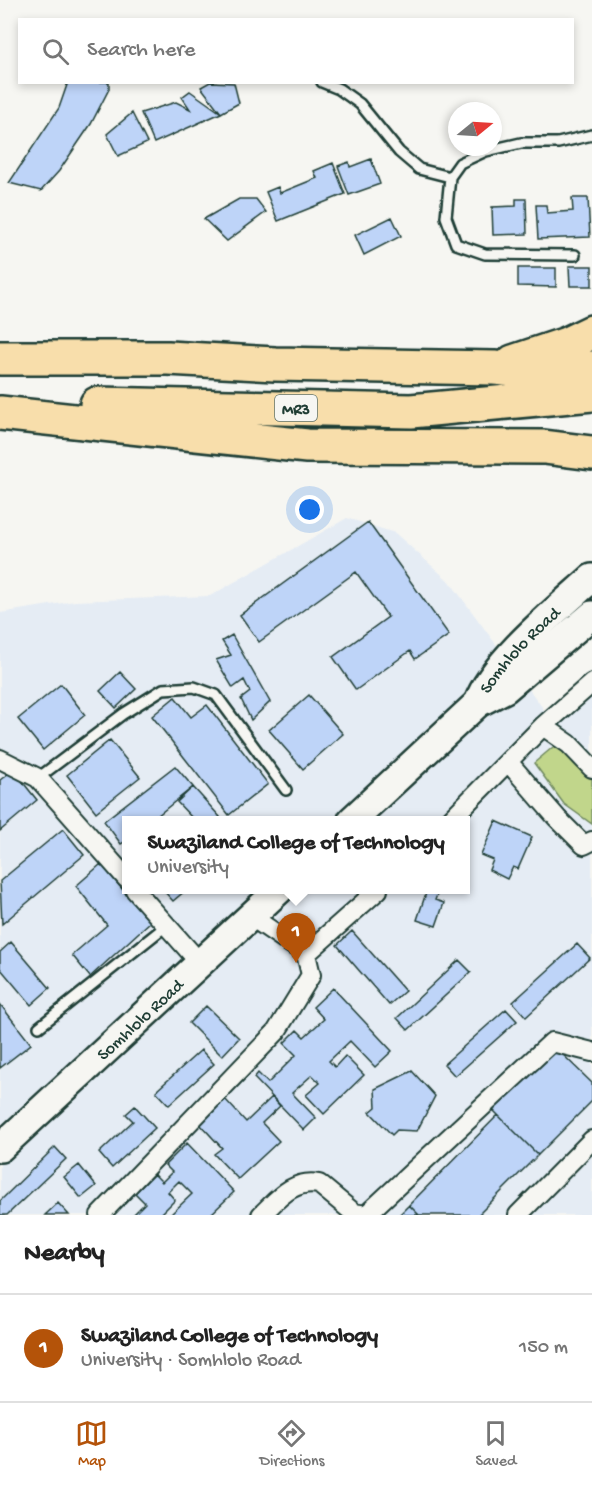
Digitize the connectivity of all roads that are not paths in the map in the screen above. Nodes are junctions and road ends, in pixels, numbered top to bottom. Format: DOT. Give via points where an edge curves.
graph roads {
  1 [pos="326,84"];
  2 [pos="592,135"];
  3 [pos="450,177"];
  4 [pos="575,255"];
  5 [pos="592,332"];
  6 [pos="0,358"];
  7 [pos="592,368"];
  8 [pos="494,369"];
  9 [pos="592,394"];
  10 [pos="0,402"];
  11 [pos="0,413"];
  12 [pos="592,453"];
  13 [pos="592,578"];
  14 [pos="592,615"];
  15 [pos="592,683"];
  16 [pos="478,703"];
  17 [pos="543,726"];
  18 [pos="0,759"];
  19 [pos="509,763"];
  20 [pos="592,768"];
  21 [pos="38,778"];
  22 [pos="286,790"];
  23 [pos="356,816"];
  24 [pos="454,816"];
  25 [pos="592,841"];
  26 [pos="122,874"];
  27 [pos="139,894"];
  28 [pos="275,894"];
  29 [pos="374,894"];
  30 [pos="250,916"];
  31 [pos="167,925"];
  32 [pos="306,954"];
  33 [pos="200,963"];
  34 [pos="39,1027"];
  35 [pos="592,1052"];
  36 [pos="592,1140"];
  37 [pos="0,1148"];
  38 [pos="100,1215"];
  39 [pos="261,1215"];
  40 [pos="366,1215"];
  41 [pos="519,1215"];
  1 -- 3 [label="lane" via="360,104 399,152 419,169"];
  2 -- 3 [label="lane" via="486,151 460,163"];
  3 -- 4 [label="lane" via="446,217 456,244 485,254"];
  5 -- 8 [label="highway"];
  6 -- 8 [label="highway" via="168,358"];
  7 -- 8 [label="highway" via="544,372"];
  9 -- 10 [label="highway, MR3" via="411,411"];
  11 -- 12 [label="highway" via="308,446 544,447"];
  13 -- 16 [label="main road, Somhlolo Road" via="492,676"];
  14 -- 16 [label="main road, Somhlolo Road" via="506,689"];
  15 -- 17 [label="street"];
  16 -- 23 [label="main road, Somhlolo Road"];
  17 -- 19 [label="street"];
  17 -- 20 [label="street" via="569,744"];
  18 -- 21 [label="street"];
  19 -- 24 [label="street"];
  19 -- 25 [label="street" via="584,844"];
  21 -- 22 [label="lane" via="163,689 194,687 216,695"];
  21 -- 26 [label="street"];
  27 -- 31 [label="street"];
  28 -- 30 [label="main road, Somhlolo Road"];
  29 -- 32 [label="street"];
  30 -- 32 [label="street"];
  30 -- 33 [label="main road, Somhlolo Road"];
  31 -- 33 [label="street"];
  31 -- 34 [label="lane"];
  32 -- 38 [label="street" via="310,975 276,1032"];
  33 -- 37 [label="main road, Somhlolo Road"];
  35 -- 40 [label="street" via="552,1042"];
  36 -- 41 [label="street"];
  39 -- 40 [label="street" via="293,1185 312,1182 354,1213"];
}
